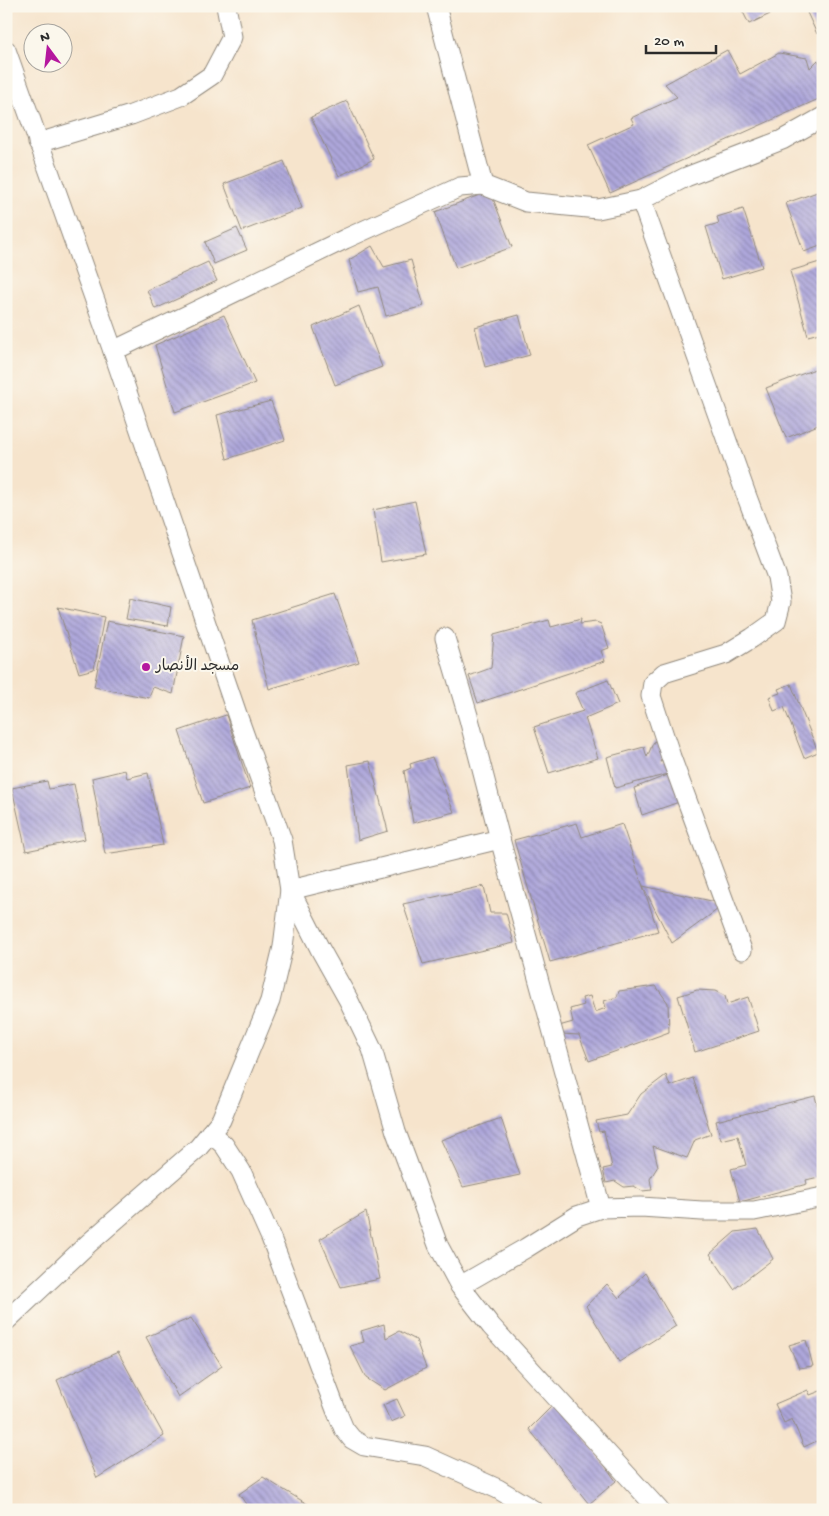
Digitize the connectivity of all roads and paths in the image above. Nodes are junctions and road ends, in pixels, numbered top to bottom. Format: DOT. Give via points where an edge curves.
graph roads {
  1 [pos="226,6"];
  2 [pos="436,6"];
  3 [pos="6,50"];
  4 [pos="823,117"];
  5 [pos="38,143"];
  6 [pos="483,185"];
  7 [pos="641,200"];
  8 [pos="113,351"];
  9 [pos="445,638"];
  10 [pos="500,839"];
  11 [pos="290,890"];
  12 [pos="742,950"];
  13 [pos="210,1133"];
  14 [pos="823,1198"];
  15 [pos="601,1208"];
  16 [pos="460,1286"];
  17 [pos="6,1321"];
  18 [pos="534,1510"];
  19 [pos="659,1510"];
  1 -- 5 [label="street" via="232,37 212,75 182,96"];
  2 -- 6 [label="street"];
  3 -- 5 [label="street"];
  4 -- 7 [label="street" via="782,140 686,177"];
  5 -- 8 [label="street"];
  6 -- 7 [label="street" via="526,202 598,209"];
  6 -- 8 [label="street" via="460,187 440,195"];
  7 -- 12 [label="street" via="777,577 781,602 776,621 752,638 726,654 664,673 653,682 652,696 671,757"];
  8 -- 11 [label="street" via="282,840"];
  9 -- 10 [label="street"];
  10 -- 11 [label="street"];
  10 -- 15 [label="street"];
  11 -- 13 [label="street" via="283,947 270,1001 221,1120"];
  11 -- 16 [label="street" via="372,1049 396,1132 438,1245"];
  13 -- 17 [label="street" via="198,1148"];
  13 -- 18 [label="street" via="224,1145 241,1171 271,1238 336,1410 352,1439 364,1446 425,1456 498,1489"];
  14 -- 15 [label="street" via="754,1211"];
  15 -- 16 [label="street" via="577,1216"];
  16 -- 19 [label="street" via="491,1326"];
}
